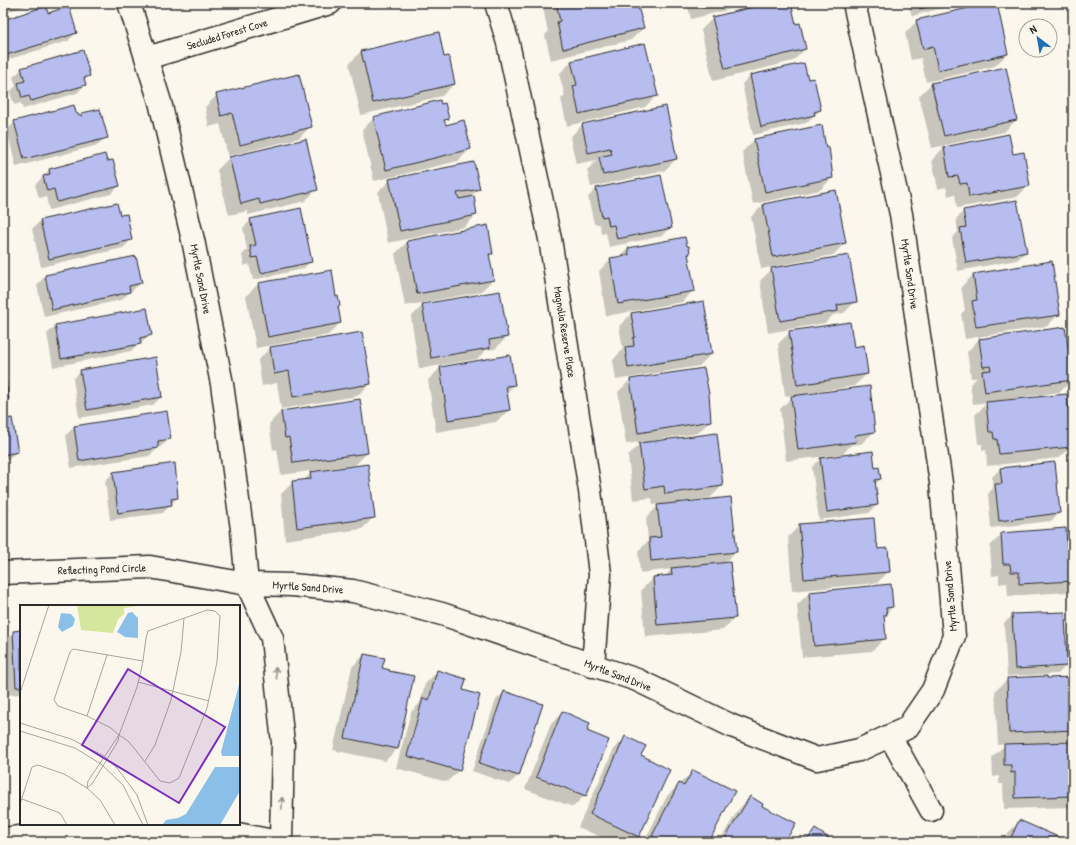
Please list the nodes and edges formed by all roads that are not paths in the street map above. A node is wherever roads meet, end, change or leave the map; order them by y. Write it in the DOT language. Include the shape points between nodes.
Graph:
graph roads {
  1 [pos="129,3"];
  2 [pos="330,3"];
  3 [pos="496,3"];
  4 [pos="854,3"];
  5 [pos="147,58"];
  6 [pos="3,573"];
  7 [pos="247,584"];
  8 [pos="240,606"];
  9 [pos="593,666"];
  10 [pos="890,736"];
  11 [pos="931,810"];
  12 [pos="233,833"];
  13 [pos="3,839"];
  14 [pos="278,842"];
  15 [pos="281,842"];
  1 -- 5 [label="street, Myrtle Sand Drive"];
  2 -- 5 [label="street, Secluded Forest Cove"];
  3 -- 9 [label="street, Magnolia Reserve Place" via="508,43 550,239 590,491 600,574"];
  4 -- 10 [label="street, Myrtle Sand Drive" via="901,214 941,483 954,636 932,690 908,728"];
  5 -- 7 [label="street, Myrtle Sand Drive" via="193,240 222,384"];
  6 -- 7 [label="street, Reflecting Pond Circle" via="150,567"];
  7 -- 8 [label="street, Myrtle Sand Drive"];
  7 -- 9 [label="street, Myrtle Sand Drive" via="353,590 442,614"];
  15 -- 7 [label="street, Myrtle Sand Drive, one-way" via="284,743 272,638"];
  9 -- 10 [label="street, Myrtle Sand Drive" via="637,680 732,726 816,759 859,750"];
  10 -- 11 [label="street"];
  12 -- 13 [label="street" via="112,826"];
  12 -- 14 [label="street"];
}
